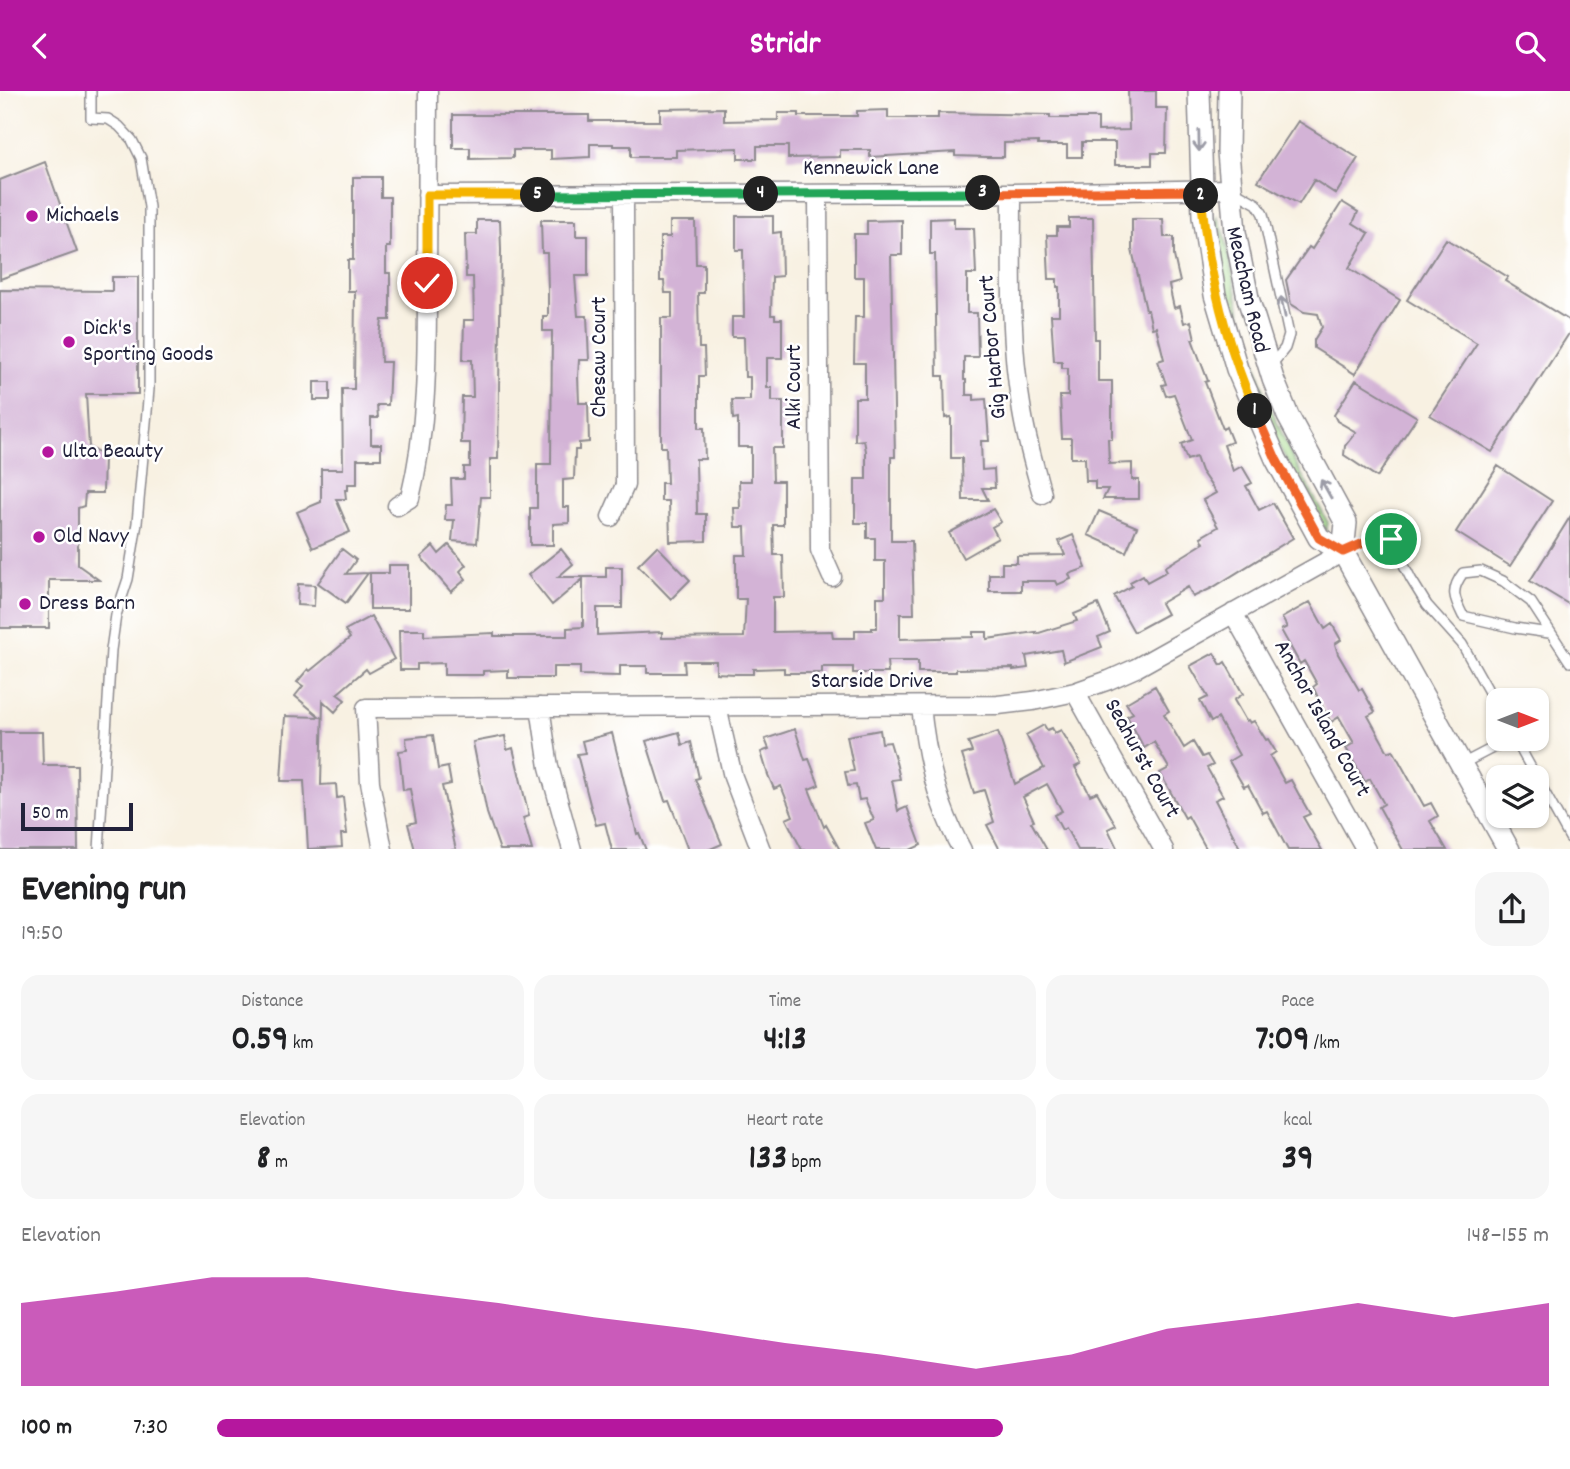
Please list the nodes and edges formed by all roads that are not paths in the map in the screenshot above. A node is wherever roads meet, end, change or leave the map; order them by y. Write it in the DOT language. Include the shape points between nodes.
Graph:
graph roads {
  1 [pos="91,91"];
  2 [pos="428,91"];
  3 [pos="1199,91"];
  4 [pos="1229,91"];
  5 [pos="1231,189"];
  6 [pos="1200,191"];
  7 [pos="1012,193"];
  8 [pos="624,194"];
  9 [pos="818,194"];
  10 [pos="427,195"];
  11 [pos="1269,368"];
  12 [pos="1042,494"];
  13 [pos="397,506"];
  14 [pos="611,517"];
  15 [pos="1343,552"];
  16 [pos="832,577"];
  17 [pos="1233,613"];
  18 [pos="1549,633"];
  19 [pos="1570,662"];
  20 [pos="1487,688"];
  21 [pos="1075,692"];
  22 [pos="718,706"];
  23 [pos="921,706"];
  24 [pos="540,707"];
  25 [pos="1486,751"];
  26 [pos="1522,751"];
  27 [pos="1461,764"];
  28 [pos="1570,838"];
  29 [pos="99,849"];
  30 [pos="383,849"];
  31 [pos="572,849"];
  32 [pos="761,849"];
  33 [pos="962,849"];
  34 [pos="1164,849"];
  35 [pos="1366,849"];
  36 [pos="1509,849"];
  1 -- 29 [label="lane" via="91,118 108,119 119,126 141,158 149,207 149,389 137,523 111,650"];
  2 -- 10 [label="street"];
  3 -- 6 [label="street, Meacham Road, one-way"];
  4 -- 5 [label="street, Meacham Road"];
  5 -- 6 [label="street, Kennewick Lane"];
  5 -- 11 [label="street, Meacham Road" via="1245,285"];
  11 -- 5 [label="lane, one-way" via="1289,335 1263,214 1257,204"];
  6 -- 7 [label="street, Kennewick Lane"];
  6 -- 15 [label="street, Meacham Road" via="1215,295 1237,369 1276,459 1319,538"];
  7 -- 9 [label="street, Kennewick Lane"];
  7 -- 12 [label="street, Gig Harbor Court" via="1015,358"];
  8 -- 9 [label="street, Kennewick Lane"];
  8 -- 10 [label="street, Kennewick Lane"];
  8 -- 14 [label="street, Chesaw Court" via="625,485"];
  9 -- 16 [label="street, Alki Court" via="820,550"];
  10 -- 13 [label="street" via="424,419 410,498"];
  15 -- 11 [label="street, Meacham Road, one-way" via="1346,523 1288,416"];
  15 -- 17 [label="street, Starside Drive"];
  15 -- 20 [label="lane" via="1382,535 1391,539 1427,605 1462,644"];
  15 -- 27 [label="street, Meacham Road"];
  17 -- 21 [label="street, Starside Drive" via="1136,668"];
  17 -- 35 [label="street, Anchor Island Court"];
  18 -- 18 [label="lane" via="1531,602 1503,582 1481,571 1463,573 1455,583 1454,599 1463,616"];
  18 -- 19 [label="lane"];
  21 -- 23 [label="street, Starside Drive" via="1033,702"];
  21 -- 34 [label="street, Seahurst Court"];
  22 -- 23 [label="street, Starside Drive"];
  22 -- 24 [label="street, Starside Drive"];
  22 -- 32 [label="street" via="733,777"];
  23 -- 33 [label="street" via="934,782"];
  24 -- 30 [label="street, Starside Drive" via="366,708 370,782"];
  24 -- 31 [label="street" via="549,767"];
  25 -- 27 [label="lane"];
  26 -- 28 [label="lane"];
  27 -- 36 [label="street, Meacham Road"];
}
